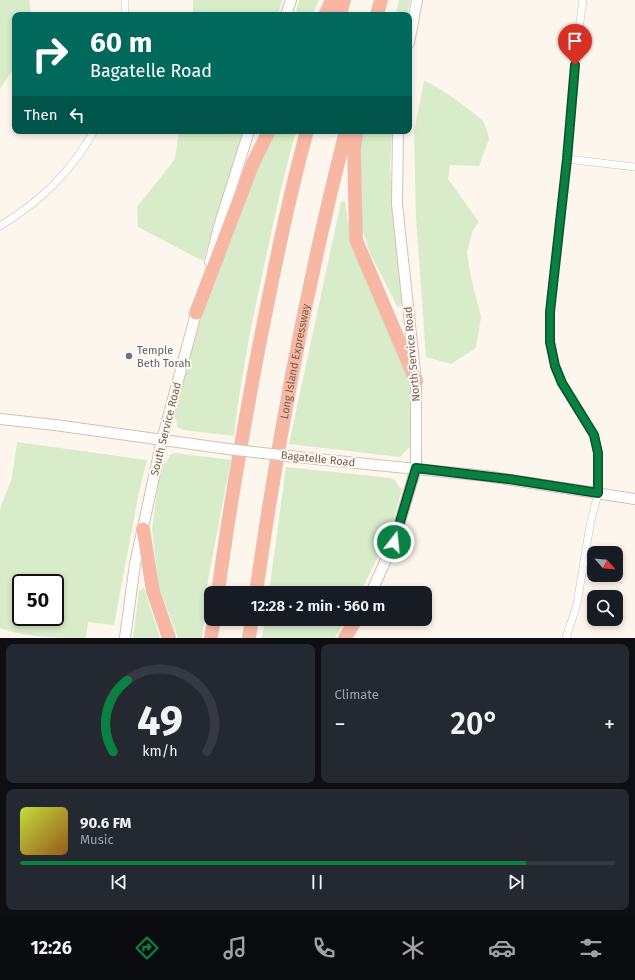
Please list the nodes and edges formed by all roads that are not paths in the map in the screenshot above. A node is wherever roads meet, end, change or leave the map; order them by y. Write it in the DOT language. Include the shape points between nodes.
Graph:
graph roads {
  1 [pos="125,0"];
  2 [pos="291,0"];
  3 [pos="332,0"];
  4 [pos="344,0"];
  5 [pos="382,0"];
  6 [pos="386,0"];
  7 [pos="417,0"];
  8 [pos="583,0"];
  9 [pos="126,12"];
  10 [pos="287,12"];
  11 [pos="326,12"];
  12 [pos="341,12"];
  13 [pos="378,12"];
  14 [pos="384,12"];
  15 [pos="412,27"];
  16 [pos="92,134"];
  17 [pos="248,134"];
  18 [pos="268,134"];
  19 [pos="307,134"];
  20 [pos="345,134"];
  21 [pos="356,134"];
  22 [pos="398,134"];
  23 [pos="567,159"];
  24 [pos="635,167"];
  25 [pos="0,226"];
  26 [pos="196,313"];
  27 [pos="416,381"];
  28 [pos="0,420"];
  29 [pos="162,440"];
  30 [pos="416,468"];
  31 [pos="598,493"];
  32 [pos="635,499"];
  33 [pos="143,529"];
  34 [pos="219,586"];
  35 [pos="257,586"];
  36 [pos="374,586"];
  37 [pos="213,626"];
  38 [pos="251,626"];
  39 [pos="352,626"];
  40 [pos="357,626"];
  41 [pos="125,638"];
  42 [pos="169,638"];
  43 [pos="211,638"];
  44 [pos="249,638"];
  45 [pos="345,638"];
  46 [pos="351,638"];
  47 [pos="566,638"];
  1 -- 9 [label="street"];
  2 -- 10 [label="main road"];
  3 -- 11 [label="highway"];
  4 -- 12 [label="highway"];
  5 -- 13 [label="highway"];
  6 -- 14 [label="highway"];
  7 -- 15 [label="main road"];
  8 -- 23 [label="street"];
  16 -- 25 [label="street" via="75,161 54,186"];
  17 -- 26 [label="main road, South Service Road" via="220,223"];
  18 -- 26 [label="highway" via="253,163"];
  19 -- 34 [label="highway" via="268,303 229,514"];
  20 -- 35 [label="highway, Long Island Expressway" via="305,312 267,513"];
  21 -- 27 [label="highway" via="354,149 356,240"];
  22 -- 27 [label="main road, North Service Road" via="396,204"];
  23 -- 24 [label="street"];
  23 -- 31 [label="street" via="550,312 550,342 562,383 594,435 598,453"];
  26 -- 29 [label="main road, South Service Road"];
  27 -- 30 [label="main road, North Service Road"];
  28 -- 29 [label="main road, Bagatelle Road"];
  29 -- 30 [label="main road, Bagatelle Road, bridge" via="307,458"];
  29 -- 33 [label="main road, South Service Road"];
  30 -- 31 [label="main road, Bagatelle Road"];
  30 -- 36 [label="main road, North Service Road" via="394,542"];
  31 -- 32 [label="main road, Bagatelle Road"];
  31 -- 47 [label="street" via="590,525 578,604"];
  33 -- 41 [label="main road, South Service Road" via="135,564"];
  33 -- 42 [label="highway" via="153,591"];
  37 -- 43 [label="highway"];
  38 -- 44 [label="highway"];
  39 -- 45 [label="highway"];
  40 -- 46 [label="main road"];
}
